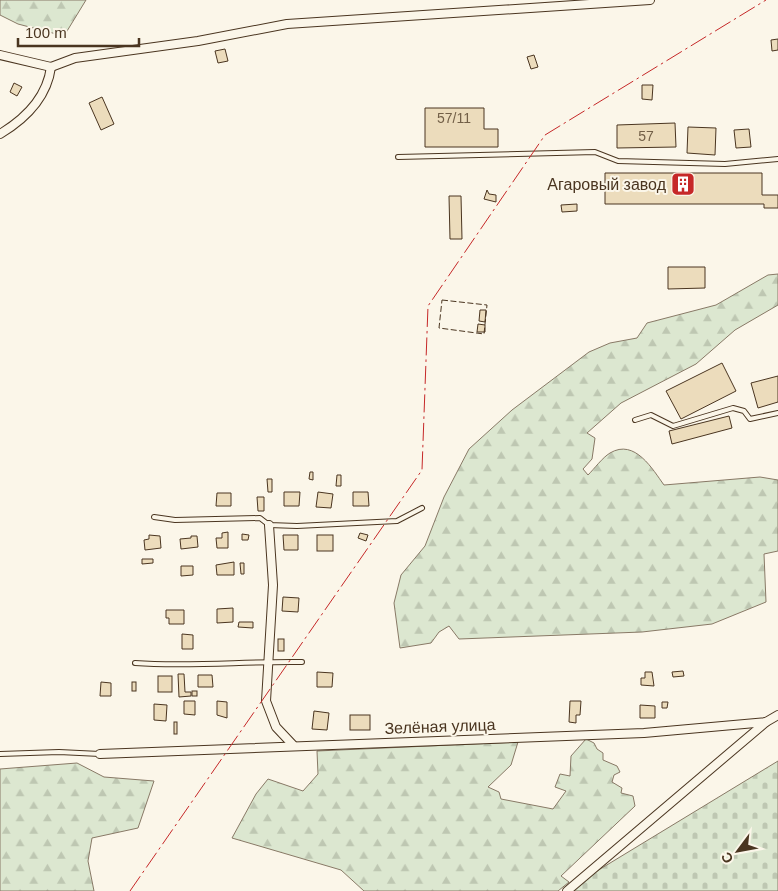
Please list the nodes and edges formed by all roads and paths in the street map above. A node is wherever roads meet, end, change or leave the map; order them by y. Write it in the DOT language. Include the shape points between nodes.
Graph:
graph roads {
  1 [pos="650,0"];
  2 [pos="0,55"];
  3 [pos="51,66"];
  4 [pos="0,134"];
  5 [pos="398,157"];
  6 [pos="778,158"];
  7 [pos="778,413"];
  8 [pos="635,420"];
  9 [pos="422,508"];
  10 [pos="154,517"];
  11 [pos="269,526"];
  12 [pos="267,661"];
  13 [pos="302,662"];
  14 [pos="136,663"];
  15 [pos="778,715"];
  16 [pos="766,722"];
  17 [pos="293,745"];
  18 [pos="0,754"];
  19 [pos="100,754"];
  20 [pos="567,891"];
  1 -- 3 [label="street" via="287,24 198,42 74,58"];
  2 -- 3 [label="street"];
  3 -- 4 [label="street" via="49,83 22,121"];
  5 -- 6 [label="lane" via="595,152 618,161 725,164"];
  7 -- 8 [label="lane" via="750,419 744,411 733,408 673,426 652,415"];
  9 -- 11 [label="lane" via="397,521"];
  10 -- 11 [label="lane" via="175,520 260,518"];
  11 -- 12 [label="street" via="273,586"];
  12 -- 13 [label="lane"];
  12 -- 14 [label="lane" via="178,666"];
  12 -- 17 [label="street" via="266,701 276,727"];
  15 -- 16 [label="street, Зелёная улица"];
  16 -- 17 [label="street, Зелёная улица" via="644,733"];
  16 -- 20 [label="street"];
  17 -- 19 [label="street, Зелёная улица"];
  18 -- 19 [label="lane"];
}
